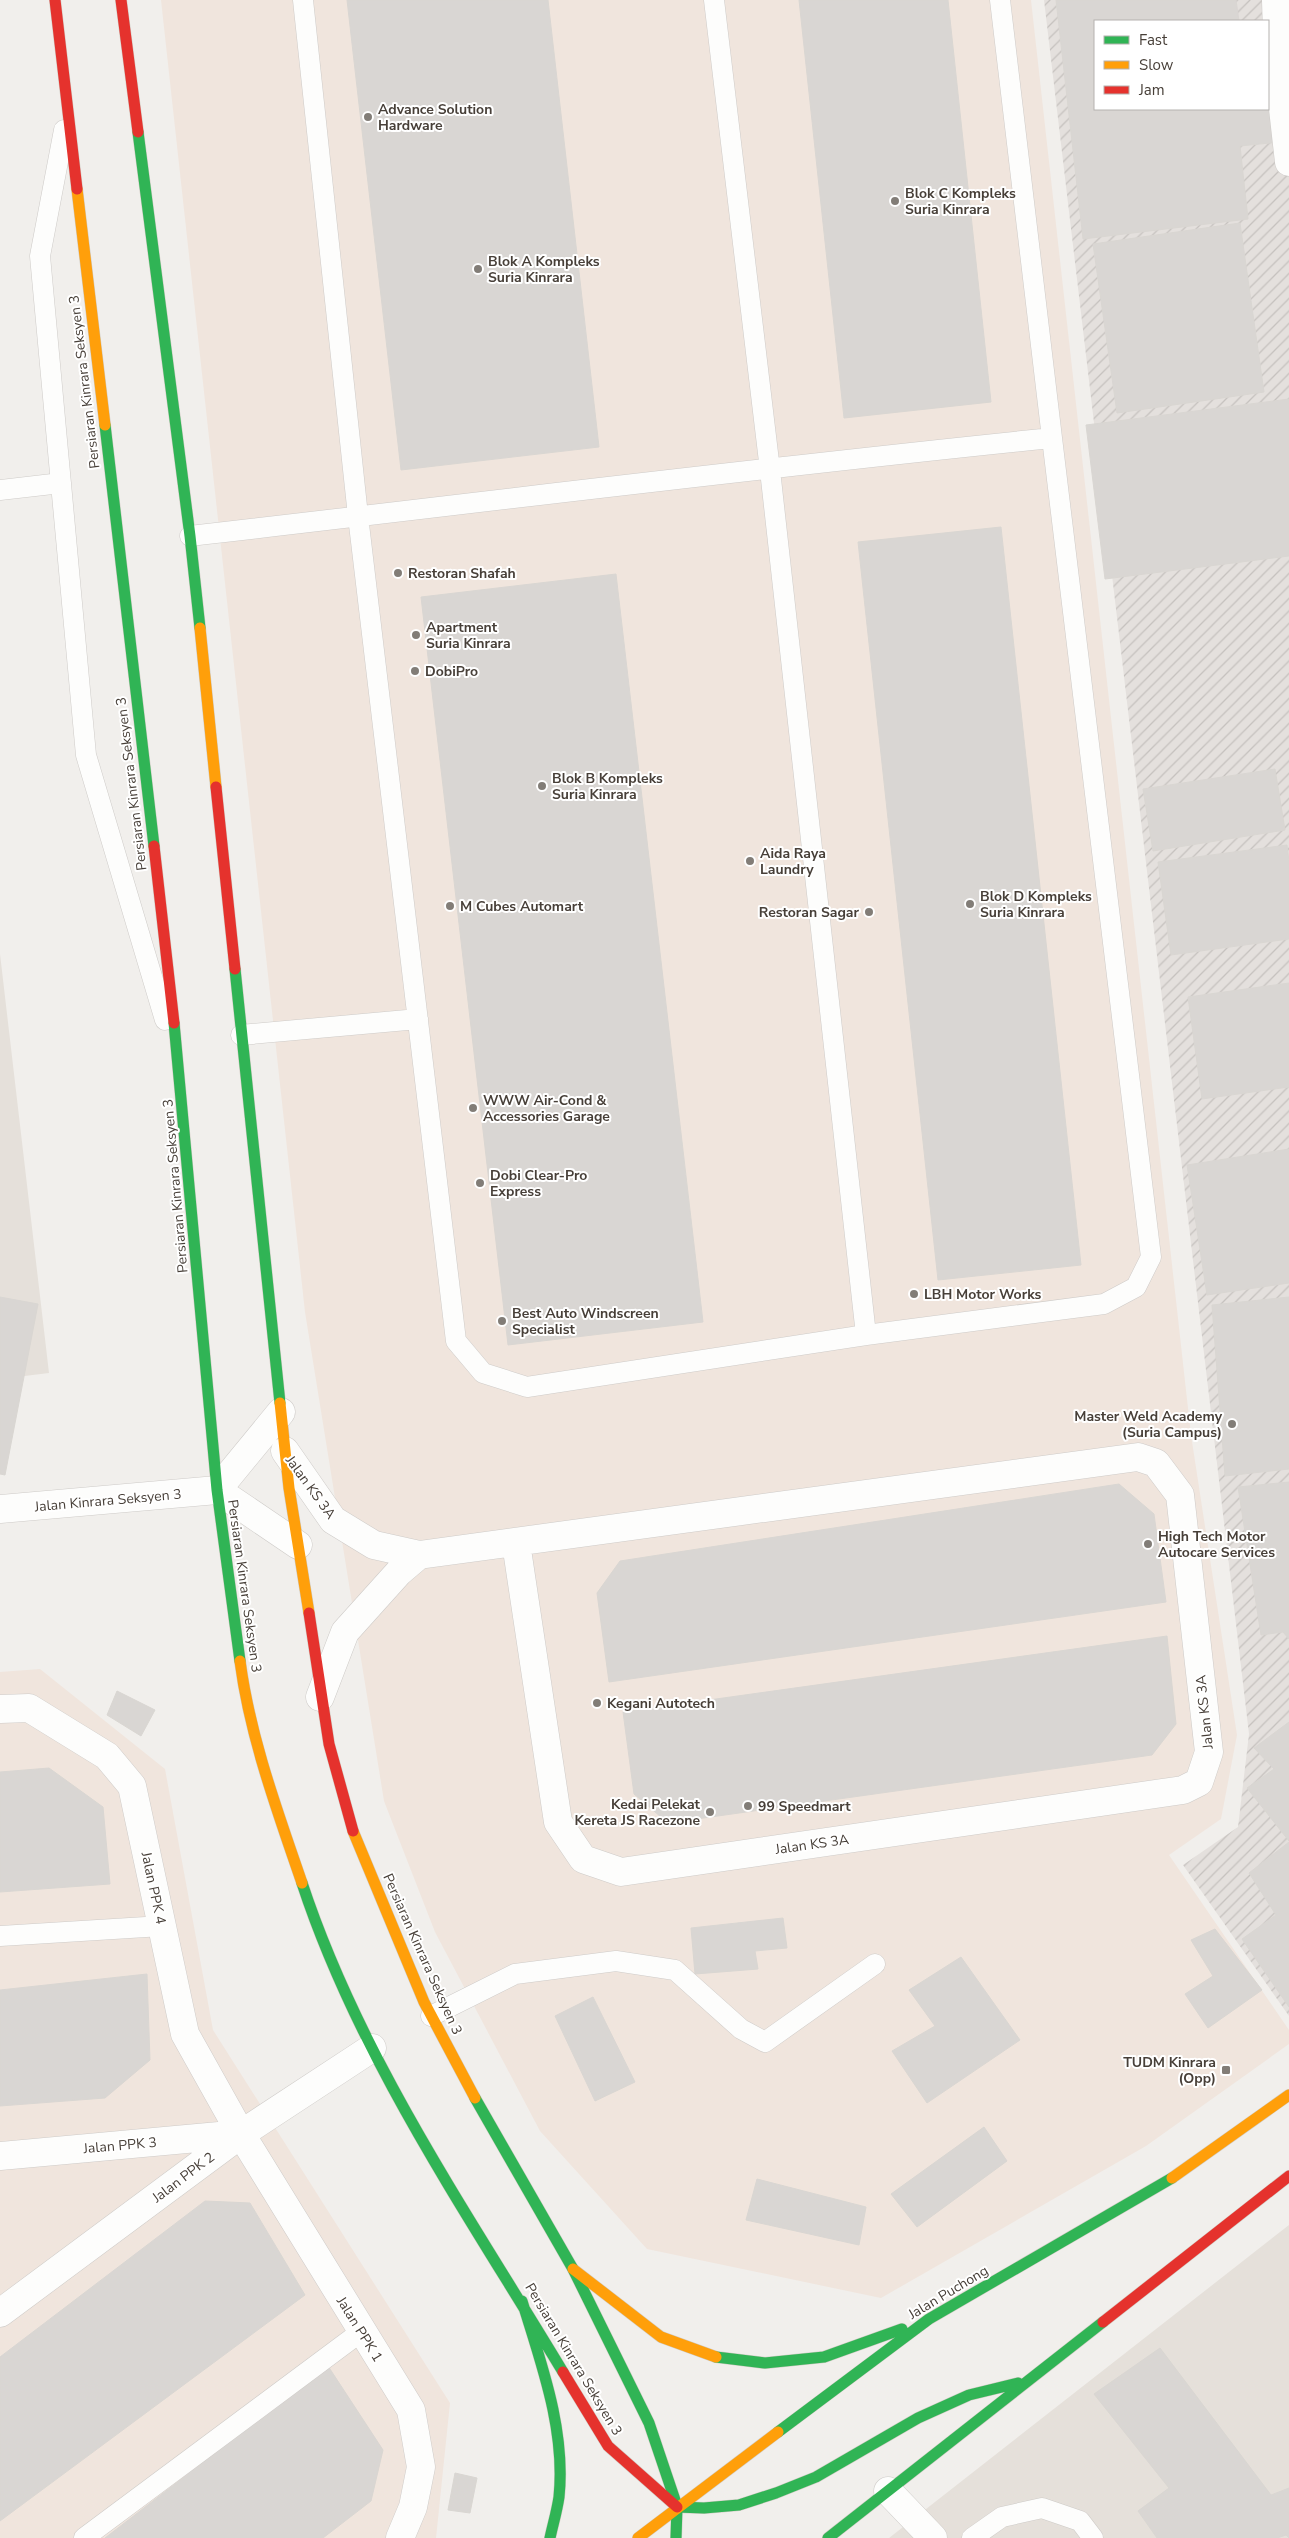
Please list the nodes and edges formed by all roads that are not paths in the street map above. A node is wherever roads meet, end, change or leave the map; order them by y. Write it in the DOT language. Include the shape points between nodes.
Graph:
graph roads {
  1 [pos="54,0"];
  2 [pos="121,0"];
  3 [pos="303,0"];
  4 [pos="714,0"];
  5 [pos="1000,0"];
  6 [pos="1276,0"];
  7 [pos="68,113"];
  8 [pos="1289,162"];
  9 [pos="1052,438"];
  10 [pos="770,470"];
  11 [pos="61,483"];
  12 [pos="0,490"];
  13 [pos="358,516"];
  14 [pos="190,536"];
  15 [pos="418,1019"];
  16 [pos="241,1035"];
  17 [pos="180,1072"];
  18 [pos="866,1335"];
  19 [pos="281,1412"];
  20 [pos="285,1451"];
  21 [pos="216,1490"];
  22 [pos="0,1509"];
  23 [pos="516,1543"];
  24 [pos="298,1545"];
  25 [pos="419,1555"];
  26 [pos="320,1698"];
  27 [pos="0,1709"];
  28 [pos="162,1926"];
  29 [pos="0,1936"];
  30 [pos="875,1964"];
  31 [pos="431,2016"];
  32 [pos="372,2048"];
  33 [pos="1289,2095"];
  34 [pos="241,2134"];
  35 [pos="0,2156"];
  36 [pos="1289,2176"];
  37 [pos="574,2268"];
  38 [pos="522,2301"];
  39 [pos="0,2313"];
  40 [pos="929,2319"];
  41 [pos="362,2331"];
  42 [pos="1026,2382"];
  43 [pos="888,2491"];
  44 [pos="677,2507"];
  45 [pos="84,2538"];
  46 [pos="400,2538"];
  47 [pos="550,2538"];
  48 [pos="638,2538"];
  49 [pos="676,2538"];
  50 [pos="828,2538"];
  51 [pos="933,2538"];
  52 [pos="972,2538"];
  53 [pos="1093,2538"];
  1 -- 7 [label="main road, Persiaran Kinrara Seksyen 3"];
  2 -- 14 [label="main road, Persiaran Kinrara Seksyen 3"];
  3 -- 13 [label="lane"];
  4 -- 10 [label="lane"];
  5 -- 9 [label="lane"];
  6 -- 8 [label="street" via="1278,64"];
  7 -- 11 [label="lane" via="40,256"];
  7 -- 17 [label="main road, Persiaran Kinrara Seksyen 3"];
  9 -- 10 [label="lane"];
  9 -- 18 [label="lane" via="1151,1257 1136,1287 1104,1304"];
  10 -- 13 [label="lane"];
  10 -- 18 [label="lane"];
  11 -- 12 [label="lane"];
  11 -- 17 [label="lane" via="86,755"];
  13 -- 14 [label="lane"];
  13 -- 15 [label="lane"];
  14 -- 16 [label="main road, Persiaran Kinrara Seksyen 3"];
  15 -- 16 [label="lane"];
  15 -- 18 [label="lane" via="456,1341 483,1373 527,1388"];
  16 -- 19 [label="main road, Persiaran Kinrara Seksyen 3"];
  17 -- 21 [label="main road, Persiaran Kinrara Seksyen 3"];
  19 -- 20 [label="main road, Persiaran Kinrara Seksyen 3"];
  19 -- 21 [label="street"];
  20 -- 24 [label="main road, Persiaran Kinrara Seksyen 3"];
  20 -- 25 [label="street, Jalan KS 3A" via="333,1520 374,1545"];
  21 -- 22 [label="street, Jalan Kinrara Seksyen 3"];
  21 -- 24 [label="street"];
  21 -- 32 [label="main road, Persiaran Kinrara Seksyen 3" via="245,1700 308,1902 343,1991"];
  23 -- 23 [label="street, Jalan KS 3A" via="1138,1457 1156,1463 1180,1495 1209,1752 1199,1782 1183,1790 621,1872 583,1859 558,1822"];
  23 -- 25 [label="street, Jalan KS 3A"];
  24 -- 26 [label="main road, Persiaran Kinrara Seksyen 3"];
  25 -- 26 [label="street" via="399,1572 345,1632"];
  26 -- 31 [label="main road, Persiaran Kinrara Seksyen 3" via="329,1744 355,1837"];
  27 -- 28 [label="street, Jalan PPK 4" via="29,1708 107,1756 132,1786"];
  28 -- 29 [label="lane"];
  28 -- 34 [label="street, Jalan PPK 4" via="185,2034"];
  30 -- 31 [label="lane" via="766,2042 741,2029 675,1970 616,1961 514,1974"];
  31 -- 37 [label="main road, Persiaran Kinrara Seksyen 3" via="474,2097"];
  32 -- 34 [label="street, Jalan PPK 2"];
  32 -- 38 [label="main road, Persiaran Kinrara Seksyen 3" via="420,2134"];
  33 -- 40 [label="main road, Jalan Puchong" via="1186,2170"];
  34 -- 35 [label="street, Jalan PPK 3"];
  34 -- 39 [label="street, Jalan PPK 2"];
  34 -- 41 [label="street, Jalan PPK 1"];
  36 -- 42 [label="main road"];
  37 -- 40 [label="main road" via="661,2337 713,2357 765,2363 824,2357"];
  37 -- 44 [label="main road, Persiaran Kinrara Seksyen 3" via="649,2423"];
  38 -- 44 [label="main road, Persiaran Kinrara Seksyen 3" via="608,2446"];
  38 -- 47 [label="main road" via="550,2392 557,2445 559,2496"];
  40 -- 44 [label="main road, Jalan Puchong"];
  41 -- 45 [label="lane"];
  41 -- 46 [label="street, Jalan PPK 1" via="411,2410 413,2420 421,2467 413,2507"];
  42 -- 43 [label="main road"];
  42 -- 44 [label="main road" via="969,2394 918,2418 816,2476 776,2493 739,2505"];
  43 -- 50 [label="main road"];
  43 -- 51 [label="street"];
  44 -- 48 [label="main road, Jalan Puchong"];
  44 -- 49 [label="main road"];
  52 -- 53 [label="lane" via="1002,2517 1042,2508 1080,2522"];
}
